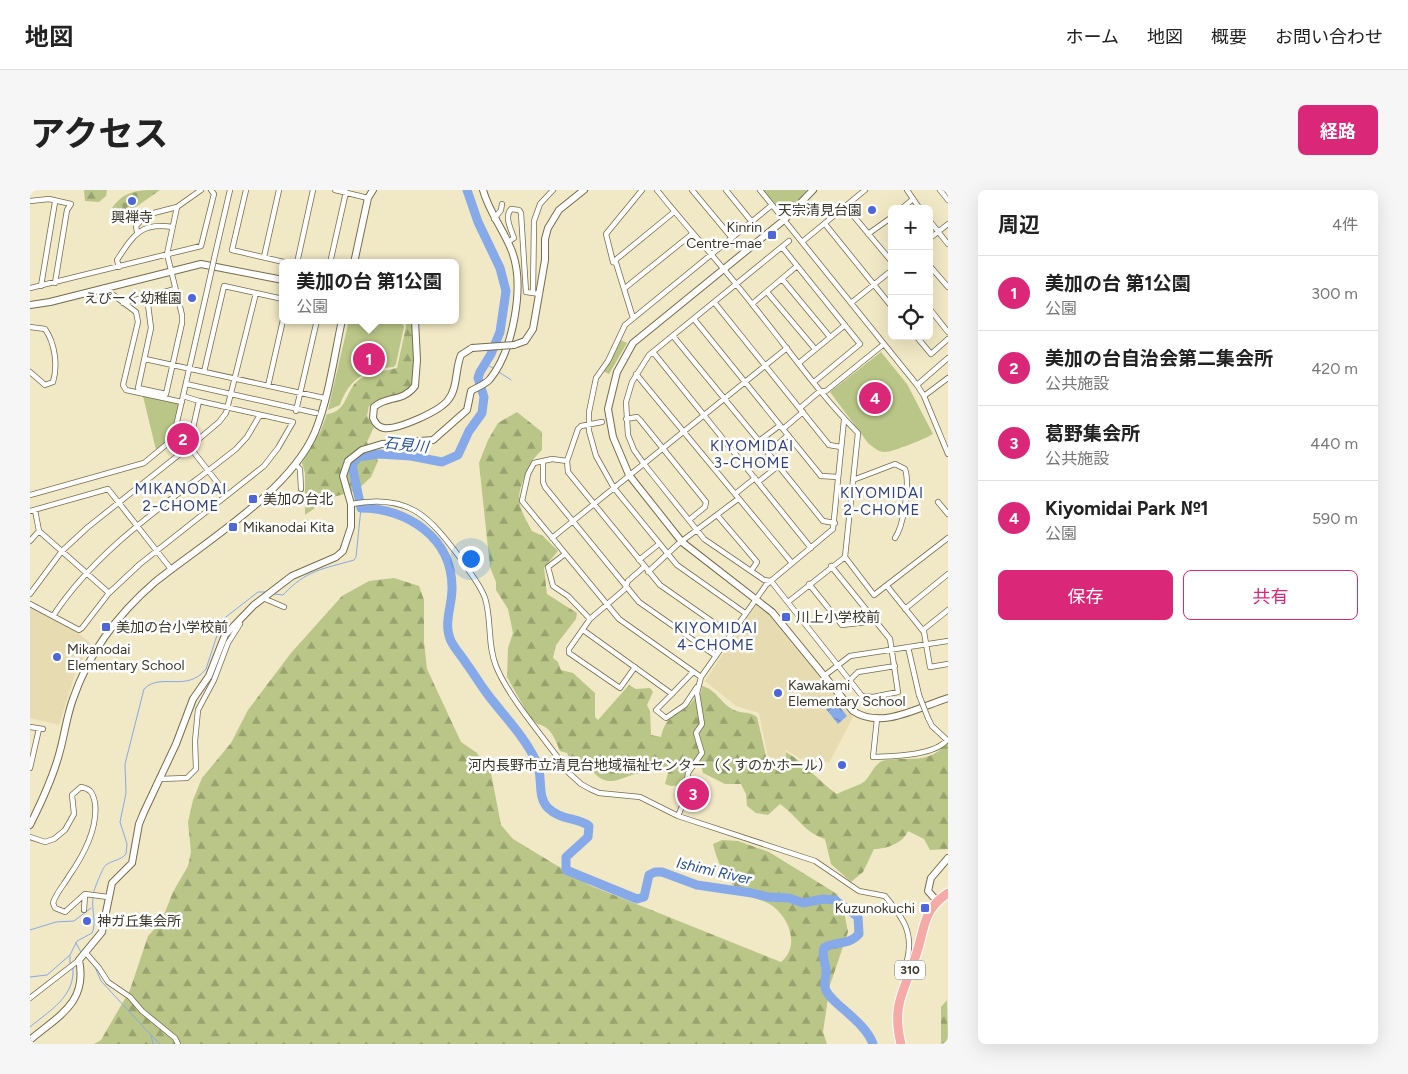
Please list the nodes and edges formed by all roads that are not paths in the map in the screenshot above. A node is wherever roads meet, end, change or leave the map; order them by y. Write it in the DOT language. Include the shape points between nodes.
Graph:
graph roads {
  1 [pos="200,190"];
  2 [pos="211,190"];
  3 [pos="230,190"];
  4 [pos="246,190"];
  5 [pos="279,190"];
  6 [pos="313,190"];
  7 [pos="335,190"];
  8 [pos="373,190"];
  9 [pos="483,190"];
  10 [pos="554,190"];
  11 [pos="584,190"];
  12 [pos="642,190"];
  13 [pos="657,190"];
  14 [pos="692,190"];
  15 [pos="726,190"];
  16 [pos="760,190"];
  17 [pos="813,190"];
  18 [pos="865,190"];
  19 [pos="908,190"];
  20 [pos="940,190"];
  21 [pos="346,192"];
  22 [pos="368,198"];
  23 [pos="913,199"];
  24 [pos="948,200"];
  25 [pos="30,201"];
  26 [pos="55,202"];
  27 [pos="502,204"];
  28 [pos="906,205"];
  29 [pos="917,205"];
  30 [pos="772,206"];
  31 [pos="846,206"];
  32 [pos="177,207"];
  33 [pos="674,212"];
  34 [pos="494,219"];
  35 [pos="784,220"];
  36 [pos="888,220"];
  37 [pos="752,222"];
  38 [pos="825,224"];
  39 [pos="948,224"];
  40 [pos="933,225"];
  41 [pos="172,227"];
  42 [pos="137,232"];
  43 [pos="938,232"];
  44 [pos="692,234"];
  45 [pos="868,234"];
  46 [pos="933,236"];
  47 [pos="732,238"];
  48 [pos="789,241"];
  49 [pos="508,242"];
  50 [pos="802,242"];
  51 [pos="948,244"];
  52 [pos="782,247"];
  53 [pos="167,254"];
  54 [pos="711,256"];
  55 [pos="888,257"];
  56 [pos="264,258"];
  57 [pos="298,259"];
  58 [pos="331,259"];
  59 [pos="355,259"];
  60 [pos="279,261"];
  61 [pos="613,262"];
  62 [pos="797,266"];
  63 [pos="119,267"];
  64 [pos="725,269"];
  65 [pos="933,270"];
  66 [pos="171,271"];
  67 [pos="888,273"];
  68 [pos="279,279"];
  69 [pos="782,279"];
  70 [pos="55,283"];
  71 [pos="737,284"];
  72 [pos="874,285"];
  73 [pos="41,286"];
  74 [pos="948,287"];
  75 [pos="30,288"];
  76 [pos="104,288"];
  77 [pos="625,288"];
  78 [pos="175,289"];
  79 [pos="767,292"];
  80 [pos="256,293"];
  81 [pos="536,294"];
  82 [pos="147,297"];
  83 [pos="279,298"];
  84 [pos="123,302"];
  85 [pos="714,302"];
  86 [pos="888,302"];
  87 [pos="851,303"];
  88 [pos="752,304"];
  89 [pos="30,305"];
  90 [pos="933,313"];
  91 [pos="634,318"];
  92 [pos="694,319"];
  93 [pos="282,324"];
  94 [pos="316,324"];
  95 [pos="341,324"];
  96 [pos="415,324"];
  97 [pos="845,325"];
  98 [pos="30,327"];
  99 [pos="948,332"];
  100 [pos="673,336"];
  101 [pos="830,337"];
  102 [pos="948,339"];
  103 [pos="919,340"];
  104 [pos="884,344"];
  105 [pos="787,348"];
  106 [pos="815,350"];
  107 [pos="653,352"];
  108 [pos="948,358"];
  109 [pos="144,359"];
  110 [pos="799,363"];
  111 [pos="174,365"];
  112 [pos="764,366"];
  113 [pos="189,369"];
  114 [pos="30,372"];
  115 [pos="204,372"];
  116 [pos="636,374"];
  117 [pos="948,378"];
  118 [pos="236,380"];
  119 [pos="744,382"];
  120 [pos="814,382"];
  121 [pos="186,384"];
  122 [pos="917,384"];
  123 [pos="268,386"];
  124 [pos="820,391"];
  125 [pos="232,394"];
  126 [pos="300,394"];
  127 [pos="183,396"];
  128 [pos="924,396"];
  129 [pos="324,398"];
  130 [pos="724,399"];
  131 [pos="199,401"];
  132 [pos="182,402"];
  133 [pos="229,408"];
  134 [pos="296,410"];
  135 [pos="801,410"];
  136 [pos="316,413"];
  137 [pos="260,415"];
  138 [pos="704,415"];
  139 [pos="626,419"];
  140 [pos="844,420"];
  141 [pos="602,422"];
  142 [pos="588,424"];
  143 [pos="781,427"];
  144 [pos="684,432"];
  145 [pos="788,435"];
  146 [pos="169,442"];
  147 [pos="189,446"];
  148 [pos="841,447"];
  149 [pos="662,448"];
  150 [pos="948,454"];
  151 [pos="178,455"];
  152 [pos="543,461"];
  153 [pos="567,461"];
  154 [pos="644,464"];
  155 [pos="296,465"];
  156 [pos="778,466"];
  157 [pos="208,472"];
  158 [pos="629,476"];
  159 [pos="838,477"];
  160 [pos="757,480"];
  161 [pos="853,480"];
  162 [pos="614,488"];
  163 [pos="302,489"];
  164 [pos="30,495"];
  165 [pos="227,495"];
  166 [pos="737,497"];
  167 [pos="118,501"];
  168 [pos="938,502"];
  169 [pos="351,504"];
  170 [pos="594,505"];
  171 [pos="32,510"];
  172 [pos="948,514"];
  173 [pos="718,515"];
  174 [pos="689,520"];
  175 [pos="573,521"];
  176 [pos="835,523"];
  177 [pos="138,526"];
  178 [pos="39,530"];
  179 [pos="697,532"];
  180 [pos="552,538"];
  181 [pos="895,538"];
  182 [pos="948,538"];
  183 [pos="30,541"];
  184 [pos="682,542"];
  185 [pos="659,544"];
  186 [pos="811,548"];
  187 [pos="62,551"];
  188 [pos="157,551"];
  189 [pos="565,554"];
  190 [pos="668,554"];
  191 [pos="845,557"];
  192 [pos="639,560"];
  193 [pos="792,563"];
  194 [pos="831,566"];
  195 [pos="644,567"];
  196 [pos="172,569"];
  197 [pos="751,571"];
  198 [pos="86,572"];
  199 [pos="648,572"];
  200 [pos="948,574"];
  201 [pos="771,581"];
  202 [pos="810,584"];
  203 [pos="626,585"];
  204 [pos="887,586"];
  205 [pos="108,593"];
  206 [pos="30,594"];
  207 [pos="267,594"];
  208 [pos="756,598"];
  209 [pos="788,602"];
  210 [pos="30,604"];
  211 [pos="607,604"];
  212 [pos="284,607"];
  213 [pos="905,609"];
  214 [pos="948,610"];
  215 [pos="745,612"];
  216 [pos="53,616"];
  217 [pos="590,619"];
  218 [pos="875,621"];
  219 [pos="583,630"];
  220 [pos="922,630"];
  221 [pos="730,634"];
  222 [pos="225,635"];
  223 [pos="948,641"];
  224 [pos="926,643"];
  225 [pos="908,647"];
  226 [pos="892,649"];
  227 [pos="716,656"];
  228 [pos="948,664"];
  229 [pos="839,665"];
  230 [pos="895,666"];
  231 [pos="635,667"];
  232 [pos="693,672"];
  233 [pos="824,676"];
  234 [pos="701,677"];
  235 [pos="851,679"];
  236 [pos="697,687"];
  237 [pos="672,694"];
  238 [pos="948,698"];
  239 [pos="876,719"];
  240 [pos="30,726"];
  241 [pos="30,768"];
  242 [pos="159,779"];
  243 [pos="678,816"];
  244 [pos="30,825"];
  245 [pos="30,837"];
  246 [pos="948,858"];
  247 [pos="948,893"];
  248 [pos="88,894"];
  249 [pos="106,897"];
  250 [pos="937,900"];
  251 [pos="84,910"];
  252 [pos="85,952"];
  253 [pos="79,960"];
  254 [pos="911,968"];
  255 [pos="30,998"];
  256 [pos="30,1040"];
  257 [pos="178,1044"];
  258 [pos="901,1044"];
  1 -- 32 [label="street"];
  2 -- 53 [label="street" via="214,194 201,246"];
  3 -- 113 [label="street, bridge"];
  4 -- 56 [label="street" via="232,250"];
  5 -- 56 [label="street"];
  6 -- 57 [label="street"];
  7 -- 21 [label="street"];
  8 -- 22 [label="street"];
  9 -- 34 [label="street"];
  10 -- 81 [label="street" via="540,204 534,221"];
  11 -- 81 [label="street" via="559,210 548,228"];
  12 -- 61 [label="street" via="606,234"];
  13 -- 33 [label="street"];
  14 -- 47 [label="street"];
  15 -- 37 [label="street"];
  16 -- 30 [label="street"];
  17 -- 35 [label="street"];
  18 -- 31 [label="street"];
  19 -- 23 [label="street"];
  20 -- 24 [label="street"];
  21 -- 22 [label="street"];
  21 -- 58 [label="street"];
  22 -- 59 [label="street"];
  23 -- 28 [label="street"];
  23 -- 29 [label="street"];
  25 -- 26 [label="street" via="49,199"];
  26 -- 70 [label="street" via="71,204 67,210"];
  26 -- 73 [label="street"];
  27 -- 34 [label="street"];
  30 -- 35 [label="street"];
  30 -- 37 [label="street"];
  31 -- 38 [label="street"];
  31 -- 45 [label="street"];
  32 -- 41 [label="street"];
  32 -- 42 [label="street" via="146,215 136,226"];
  33 -- 44 [label="street"];
  33 -- 61 [label="street"];
  34 -- 49 [label="street"];
  35 -- 50 [label="street"];
  35 -- 64 [label="street"];
  36 -- 45 [label="street"];
  37 -- 47 [label="street"];
  38 -- 50 [label="street"];
  38 -- 72 [label="street"];
  39 -- 43 [label="street"];
  40 -- 43 [label="street"];
  41 -- 42 [label="street" via="160,226"];
  41 -- 53 [label="street"];
  42 -- 63 [label="street" via="117,260"];
  43 -- 46 [label="street"];
  43 -- 51 [label="street"];
  44 -- 54 [label="street"];
  44 -- 77 [label="street"];
  45 -- 55 [label="street"];
  47 -- 54 [label="street"];
  48 -- 52 [label="street"];
  49 -- 81 [label="street" via="514,238 508,212 519,210 526,292"];
  49 -- 169 [label="street" via="515,267 517,307 495,369 484,384 470,392 467,410 433,440 382,444 362,450 348,461 343,476"];
  50 -- 87 [label="street"];
  52 -- 62 [label="street"];
  52 -- 71 [label="street"];
  53 -- 63 [label="street"];
  53 -- 66 [label="street"];
  54 -- 64 [label="street"];
  54 -- 91 [label="street"];
  56 -- 60 [label="street"];
  61 -- 77 [label="street"];
  62 -- 69 [label="street"];
  62 -- 97 [label="street"];
  63 -- 70 [label="street"];
  64 -- 71 [label="street"];
  64 -- 158 [label="street" via="636,340 623,358 610,393 608,409 613,438"];
  65 -- 74 [label="street"];
  66 -- 68 [label="street" via="209,265"];
  66 -- 76 [label="street"];
  66 -- 78 [label="street"];
  67 -- 72 [label="street"];
  69 -- 79 [label="street"];
  69 -- 101 [label="street"];
  70 -- 73 [label="street"];
  71 -- 85 [label="street"];
  71 -- 88 [label="street"];
  72 -- 86 [label="street"];
  72 -- 87 [label="street"];
  73 -- 75 [label="street"];
  76 -- 84 [label="street"];
  76 -- 89 [label="street"];
  77 -- 91 [label="street"];
  78 -- 82 [label="street"];
  78 -- 111 [label="street" via="182,323"];
  79 -- 88 [label="street"];
  79 -- 106 [label="street"];
  80 -- 83 [label="street"];
  80 -- 115 [label="street" via="224,286"];
  80 -- 118 [label="street"];
  81 -- 96 [label="street, bridge" via="531,334 524,342 466,350 461,355 448,400 438,409 386,428 373,418 374,407 381,402 404,398 415,386 418,360"];
  82 -- 84 [label="street"];
  82 -- 109 [label="street" via="152,321"];
  84 -- 132 [label="street" via="136,312 138,322 123,385 126,390"];
  85 -- 92 [label="street"];
  85 -- 112 [label="street"];
  87 -- 104 [label="street"];
  88 -- 105 [label="street"];
  90 -- 99 [label="street"];
  91 -- 142 [label="street" via="620,332 619,342 596,378"];
  92 -- 100 [label="street"];
  92 -- 119 [label="street"];
  93 -- 123 [label="street"];
  94 -- 126 [label="street"];
  95 -- 129 [label="street"];
  97 -- 101 [label="street"];
  97 -- 120 [label="street" via="860,344"];
  98 -- 114 [label="street" via="45,329 49,334 54,349 55,375 53,382 45,385"];
  100 -- 107 [label="street"];
  100 -- 130 [label="street"];
  101 -- 106 [label="street"];
  102 -- 103 [label="street" via="931,354"];
  104 -- 122 [label="street"];
  104 -- 124 [label="street" via="826,391"];
  105 -- 110 [label="street"];
  105 -- 112 [label="street"];
  106 -- 110 [label="street"];
  107 -- 116 [label="street"];
  107 -- 138 [label="street"];
  108 -- 122 [label="street"];
  109 -- 111 [label="street"];
  109 -- 111 [label="street" via="138,388 166,394"];
  110 -- 120 [label="street"];
  111 -- 113 [label="street"];
  112 -- 119 [label="street"];
  112 -- 135 [label="street"];
  113 -- 115 [label="street"];
  113 -- 121 [label="street"];
  115 -- 118 [label="street"];
  116 -- 139 [label="street" via="629,390"];
  116 -- 144 [label="street"];
  117 -- 128 [label="street"];
  118 -- 123 [label="street"];
  118 -- 125 [label="street"];
  119 -- 130 [label="street"];
  119 -- 143 [label="street"];
  120 -- 124 [label="street"];
  121 -- 125 [label="street"];
  121 -- 127 [label="street"];
  122 -- 128 [label="street"];
  123 -- 126 [label="street"];
  124 -- 135 [label="street"];
  124 -- 140 [label="street"];
  125 -- 133 [label="street"];
  125 -- 134 [label="street"];
  126 -- 129 [label="street"];
  126 -- 134 [label="street"];
  127 -- 131 [label="street"];
  127 -- 132 [label="street"];
  128 -- 150 [label="street"];
  129 -- 155 [label="street" via="314,432"];
  130 -- 138 [label="street"];
  130 -- 143 [label="street" via="759,442"];
  131 -- 133 [label="street"];
  131 -- 147 [label="street"];
  132 -- 146 [label="street" via="173,439"];
  133 -- 137 [label="street"];
  133 -- 147 [label="street" via="219,422"];
  134 -- 136 [label="street"];
  135 -- 143 [label="street"];
  135 -- 148 [label="street" via="830,445"];
  137 -- 157 [label="street" via="242,443"];
  137 -- 165 [label="street" via="293,421 264,466"];
  138 -- 144 [label="street"];
  138 -- 160 [label="street"];
  139 -- 149 [label="street" via="637,417"];
  139 -- 154 [label="street" via="634,450"];
  140 -- 148 [label="street"];
  140 -- 161 [label="street" via="858,433"];
  141 -- 142 [label="street"];
  142 -- 153 [label="street" via="578,429"];
  142 -- 162 [label="street" via="596,456"];
  143 -- 145 [label="street"];
  144 -- 149 [label="street"];
  144 -- 166 [label="street"];
  145 -- 156 [label="street" via="768,452"];
  145 -- 159 [label="street" via="821,476"];
  146 -- 151 [label="street"];
  146 -- 164 [label="street" via="144,463"];
  147 -- 151 [label="street"];
  147 -- 157 [label="street"];
  148 -- 159 [label="street"];
  149 -- 154 [label="street"];
  149 -- 174 [label="street" via="708,504"];
  151 -- 167 [label="street"];
  152 -- 153 [label="street"];
  152 -- 175 [label="street" via="545,487"];
  152 -- 180 [label="street" via="534,463 530,469 522,501"];
  153 -- 170 [label="street" via="568,472"];
  154 -- 158 [label="street"];
  154 -- 174 [label="street"];
  155 -- 163 [label="street" via="300,469"];
  155 -- 196 [label="street" via="271,492"];
  156 -- 160 [label="street"];
  156 -- 176 [label="street" via="823,521"];
  157 -- 165 [label="street"];
  157 -- 177 [label="street"];
  158 -- 162 [label="street"];
  158 -- 184 [label="street"];
  159 -- 176 [label="street"];
  160 -- 166 [label="street"];
  160 -- 186 [label="street"];
  161 -- 181 [label="street" via="894,464 905,469 903,520"];
  161 -- 191 [label="street"];
  162 -- 170 [label="street"];
  162 -- 185 [label="street"];
  165 -- 188 [label="street"];
  166 -- 173 [label="street"];
  166 -- 193 [label="street"];
  167 -- 171 [label="street" via="108,489"];
  167 -- 177 [label="street"];
  167 -- 187 [label="street"];
  168 -- 172 [label="street"];
  169 -- 207 [label="street" via="352,527 343,551 292,576"];
  169 -- 243 [label="street" via="374,500 404,506 422,514 435,525 480,586 495,665 504,682 574,778 599,792 640,797"];
  170 -- 175 [label="street"];
  170 -- 192 [label="street"];
  171 -- 178 [label="street"];
  173 -- 179 [label="street"];
  173 -- 197 [label="street" via="758,562"];
  174 -- 179 [label="street"];
  175 -- 180 [label="street"];
  175 -- 203 [label="street"];
  176 -- 186 [label="street" via="833,529"];
  177 -- 188 [label="street"];
  177 -- 198 [label="street"];
  178 -- 183 [label="street"];
  178 -- 187 [label="street"];
  179 -- 184 [label="street"];
  179 -- 197 [label="street"];
  180 -- 189 [label="street"];
  182 -- 204 [label="street"];
  184 -- 190 [label="street"];
  184 -- 208 [label="street"];
  185 -- 190 [label="street"];
  185 -- 192 [label="street"];
  186 -- 193 [label="street"];
  187 -- 198 [label="street"];
  187 -- 206 [label="street"];
  188 -- 196 [label="street"];
  188 -- 205 [label="street"];
  189 -- 211 [label="street"];
  189 -- 217 [label="street" via="548,566 553,586 568,596"];
  190 -- 199 [label="street"];
  190 -- 215 [label="street" via="677,565"];
  191 -- 194 [label="street"];
  191 -- 204 [label="street" via="874,595"];
  192 -- 195 [label="street"];
  193 -- 201 [label="street"];
  194 -- 202 [label="street"];
  194 -- 218 [label="street"];
  195 -- 199 [label="street"];
  195 -- 203 [label="street"];
  196 -- 244 [label="street" via="138,597 99,645 73,700 50,784"];
  197 -- 201 [label="street"];
  198 -- 205 [label="street"];
  198 -- 216 [label="street"];
  199 -- 221 [label="street" via="660,585"];
  200 -- 213 [label="street"];
  201 -- 208 [label="street"];
  201 -- 209 [label="street"];
  202 -- 209 [label="street"];
  202 -- 218 [label="street" via="842,625"];
  203 -- 211 [label="street"];
  203 -- 227 [label="street" via="639,602"];
  204 -- 213 [label="street"];
  205 -- 216 [label="street" via="79,630"];
  207 -- 212 [label="street"];
  207 -- 222 [label="street"];
  208 -- 215 [label="street"];
  208 -- 233 [label="street" via="777,618"];
  209 -- 229 [label="street"];
  210 -- 216 [label="street"];
  211 -- 217 [label="street"];
  211 -- 232 [label="street" via="634,631"];
  213 -- 220 [label="street"];
  214 -- 220 [label="street"];
  215 -- 221 [label="street"];
  217 -- 219 [label="street"];
  218 -- 226 [label="street" via="890,639"];
  219 -- 231 [label="street"];
  219 -- 231 [label="street" via="569,653 620,688"];
  220 -- 224 [label="street"];
  221 -- 227 [label="street"];
  222 -- 242 [label="street" via="209,676 192,699"];
  222 -- 242 [label="street" via="240,624 198,710 194,741 196,769 187,778"];
  223 -- 224 [label="street"];
  224 -- 225 [label="street"];
  224 -- 228 [label="street" via="930,667"];
  225 -- 226 [label="street"];
  225 -- 239 [label="street, bridge" via="928,718 947,740 941,746 913,754 873,757"];
  226 -- 229 [label="street" via="850,656"];
  226 -- 230 [label="street"];
  227 -- 234 [label="street"];
  229 -- 233 [label="street"];
  229 -- 235 [label="street"];
  230 -- 235 [label="street" via="858,672"];
  230 -- 235 [label="street" via="898,692 862,696"];
  231 -- 237 [label="street"];
  232 -- 234 [label="street"];
  232 -- 237 [label="street"];
  233 -- 239 [label="street" via="853,711"];
  234 -- 236 [label="street"];
  236 -- 237 [label="street" via="685,705 666,718 656,710"];
  236 -- 243 [label="street" via="702,724 696,733 702,753 686,778 685,799"];
  238 -- 239 [label="street" via="899,715"];
  240 -- 241 [label="street" via="41,729"];
  242 -- 249 [label="street" via="139,824 132,863 112,884"];
  243 -- 254 [label="street" via="815,861 859,891 885,896 908,931 911,944 906,961"];
  245 -- 248 [label="street" via="45,842 54,839 72,820 72,794 75,790 81,787 92,792 95,807 91,833 84,851 54,899 54,906 65,912"];
  246 -- 250 [label="street" via="929,884 928,891"];
  247 -- 250 [label="highway, 310"];
  248 -- 249 [label="street"];
  248 -- 251 [label="street"];
  249 -- 252 [label="street" via="102,932"];
  250 -- 254 [label="highway, 310" via="929,911"];
  252 -- 253 [label="street"];
  252 -- 257 [label="street" via="108,982 130,997"];
  253 -- 255 [label="street"];
  253 -- 256 [label="street" via="81,980 74,1002"];
  254 -- 258 [label="highway, 310" via="898,1008"];
}
